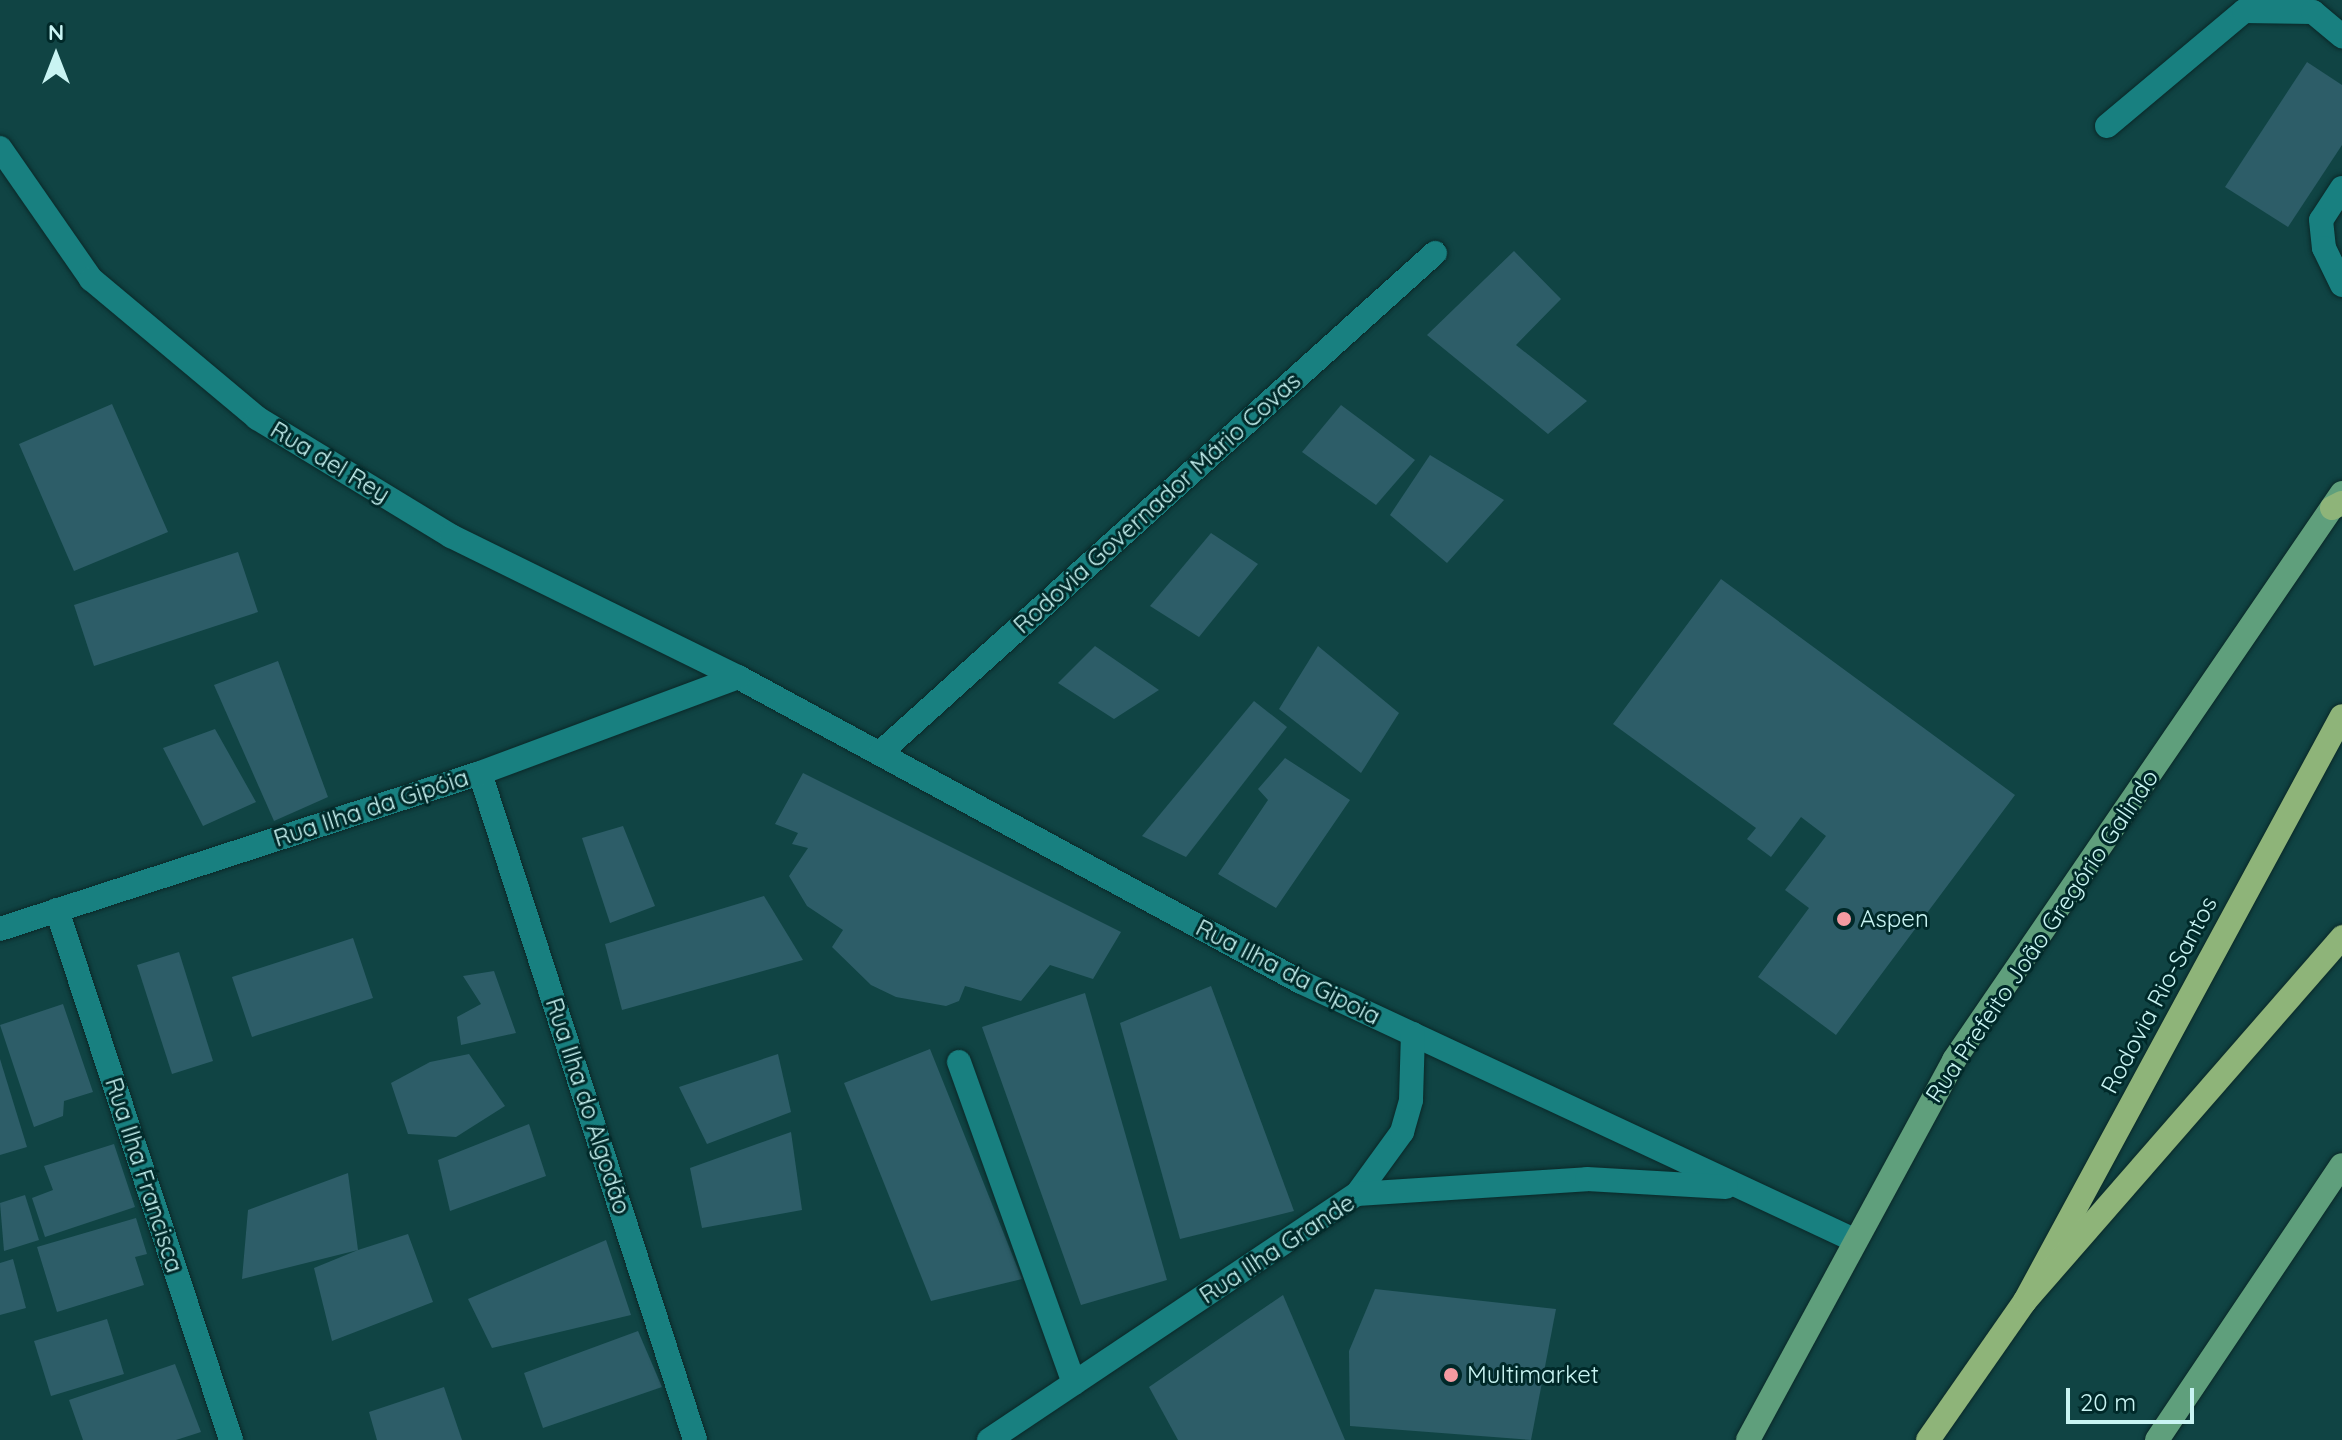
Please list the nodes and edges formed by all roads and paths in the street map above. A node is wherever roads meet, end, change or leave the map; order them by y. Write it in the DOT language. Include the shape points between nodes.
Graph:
graph roads {
  1 [pos="2342,36"];
  2 [pos="2107,126"];
  3 [pos="0,148"];
  4 [pos="2342,188"];
  5 [pos="1435,253"];
  6 [pos="2342,285"];
  7 [pos="2339,501"];
  8 [pos="738,677"];
  9 [pos="2342,716"];
  10 [pos="880,753"];
  11 [pos="480,773"];
  12 [pos="57,910"];
  13 [pos="0,929"];
  14 [pos="2342,937"];
  15 [pos="1413,1034"];
  16 [pos="959,1062"];
  17 [pos="2342,1165"];
  18 [pos="1748,1190"];
  19 [pos="1357,1194"];
  20 [pos="1852,1239"];
  21 [pos="2025,1301"];
  22 [pos="1074,1383"];
  23 [pos="2173,1411"];
  24 [pos="231,1440"];
  25 [pos="695,1440"];
  26 [pos="989,1440"];
  27 [pos="1748,1440"];
  28 [pos="1928,1440"];
  29 [pos="2149,1440"];
  30 [pos="2157,1440"];
  1 -- 2 [label="street" via="2313,12 2244,11"];
  3 -- 8 [label="street, Rua del Rey" via="91,279 257,418 451,536"];
  4 -- 6 [label="street" via="2321,220 2324,248"];
  5 -- 10 [label="street, Rodovia Governador Mário Covas"];
  7 -- 20 [label="main road, Rua Prefeito João Gregório Galindo" via="1954,1060"];
  8 -- 10 [label="street, Rua Ilha da Gipoia"];
  8 -- 11 [label="street, Rua Ilha da Gipóia"];
  9 -- 21 [label="highway, Rodovia Rio-Santos"];
  10 -- 15 [label="street, Rua Ilha da Gipoia" via="1301,982"];
  11 -- 12 [label="street, Rua Ilha da Gipóia"];
  11 -- 25 [label="street, Rua Ilha do Algodão"];
  12 -- 13 [label="street, Rua Ilha da Gipóia"];
  12 -- 24 [label="street, Rua Ilha Francisca"];
  14 -- 21 [label="highway, Rodovia Rio-Santos"];
  15 -- 18 [label="street, Rua Ilha da Gipoia"];
  15 -- 19 [label="street" via="1411,1100 1402,1132"];
  16 -- 22 [label="street"];
  17 -- 23 [label="main road"];
  18 -- 19 [label="street, Rua Ilha Grande" via="1587,1179"];
  18 -- 20 [label="street, Rua Ilha da Gipoia"];
  19 -- 22 [label="street, Rua Ilha Grande"];
  20 -- 27 [label="main road, Rua Prefeito João Gregório Galindo"];
  21 -- 28 [label="highway, Rodovia Rio-Santos"];
  22 -- 26 [label="street, Rua Ilha Grande"];
  23 -- 29 [label="main road"];
  23 -- 30 [label="main road"];
}
